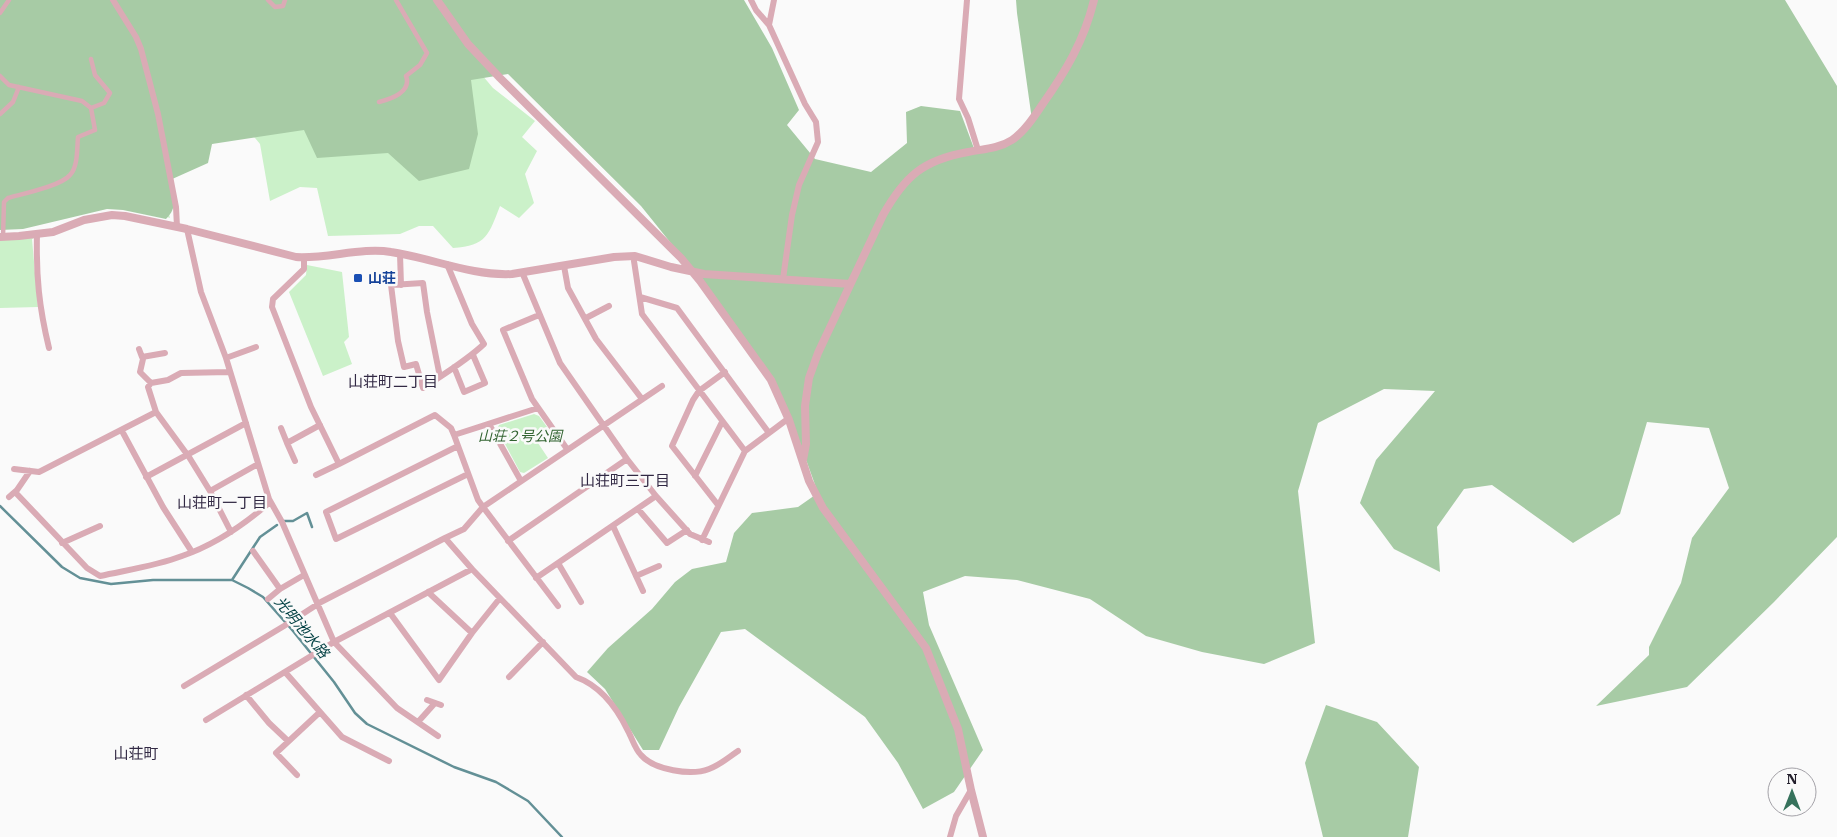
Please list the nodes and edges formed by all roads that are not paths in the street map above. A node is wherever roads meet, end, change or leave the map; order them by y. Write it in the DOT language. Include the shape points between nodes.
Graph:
graph roads {
  1 [pos="9,0"];
  2 [pos="113,0"];
  3 [pos="268,0"];
  4 [pos="285,0"];
  5 [pos="396,0"];
  6 [pos="437,0"];
  7 [pos="751,0"];
  8 [pos="774,0"];
  9 [pos="967,0"];
  10 [pos="1094,0"];
  11 [pos="0,13"];
  12 [pos="769,25"];
  13 [pos="91,59"];
  14 [pos="0,76"];
  15 [pos="19,87"];
  16 [pos="379,102"];
  17 [pos="90,108"];
  18 [pos="0,114"];
  19 [pos="978,150"];
  20 [pos="2,201"];
  21 [pos="177,226"];
  22 [pos="187,229"];
  23 [pos="37,234"];
  24 [pos="1,237"];
  25 [pos="400,254"];
  26 [pos="635,256"];
  27 [pos="304,257"];
  28 [pos="447,264"];
  29 [pos="564,266"];
  30 [pos="522,272"];
  31 [pos="692,272"];
  32 [pos="783,279"];
  33 [pos="850,284"];
  34 [pos="401,285"];
  35 [pos="271,289"];
  36 [pos="277,295"];
  37 [pos="640,297"];
  38 [pos="609,306"];
  39 [pos="539,315"];
  40 [pos="586,318"];
  41 [pos="256,347"];
  42 [pos="49,348"];
  43 [pos="139,349"];
  44 [pos="165,353"];
  45 [pos="473,355"];
  46 [pos="142,357"];
  47 [pos="226,358"];
  48 [pos="454,367"];
  49 [pos="229,372"];
  50 [pos="725,372"];
  51 [pos="440,376"];
  52 [pos="151,383"];
  53 [pos="662,386"];
  54 [pos="699,391"];
  55 [pos="642,399"];
  56 [pos="538,408"];
  57 [pos="156,412"];
  58 [pos="789,420"];
  59 [pos="404,421"];
  60 [pos="722,422"];
  61 [pos="246,423"];
  62 [pos="489,424"];
  63 [pos="603,425"];
  64 [pos="320,426"];
  65 [pos="281,428"];
  66 [pos="408,429"];
  67 [pos="122,431"];
  68 [pos="769,432"];
  69 [pos="454,435"];
  70 [pos="287,443"];
  71 [pos="355,446"];
  72 [pos="458,446"];
  73 [pos="567,449"];
  74 [pos="745,451"];
  75 [pos="358,454"];
  76 [pos="186,456"];
  77 [pos="627,459"];
  78 [pos="295,461"];
  79 [pos="803,461"];
  80 [pos="258,464"];
  81 [pos="339,464"];
  82 [pos="14,469"];
  83 [pos="30,471"];
  84 [pos="468,474"];
  85 [pos="316,475"];
  86 [pos="695,476"];
  87 [pos="146,477"];
  88 [pos="520,481"];
  89 [pos="210,491"];
  90 [pos="656,496"];
  91 [pos="270,502"];
  92 [pos="718,505"];
  93 [pos="483,507"];
  94 [pos="638,509"];
  95 [pos="613,526"];
  96 [pos="96,530"];
  97 [pos="687,530"];
  98 [pos="231,532"];
  99 [pos="445,538"];
  100 [pos="508,541"];
  101 [pos="62,543"];
  102 [pos="253,551"];
  103 [pos="192,552"];
  104 [pos="558,563"];
  105 [pos="660,566"];
  106 [pos="472,569"];
  107 [pos="304,575"];
  108 [pos="636,576"];
  109 [pos="536,578"];
  110 [pos="280,589"];
  111 [pos="643,591"];
  112 [pos="428,592"];
  113 [pos="500,598"];
  114 [pos="268,599"];
  115 [pos="581,602"];
  116 [pos="317,604"];
  117 [pos="558,606"];
  118 [pos="390,613"];
  119 [pos="472,633"];
  120 [pos="334,642"];
  121 [pos="543,642"];
  122 [pos="285,672"];
  123 [pos="509,677"];
  124 [pos="184,686"];
  125 [pos="246,695"];
  126 [pos="427,700"];
  127 [pos="320,712"];
  128 [pos="206,720"];
  129 [pos="418,722"];
  130 [pos="438,736"];
  131 [pos="288,741"];
  132 [pos="738,751"];
  133 [pos="389,761"];
  134 [pos="297,775"];
  135 [pos="971,790"];
  136 [pos="950,837"];
  137 [pos="983,837"];
  1 -- 11 [label="street"];
  2 -- 21 [label="street" via="141,49 158,114"];
  3 -- 4 [label="street" via="275,7 283,6"];
  5 -- 16 [label="street" via="427,53 420,65 406,76 408,80 404,90 392,99"];
  6 -- 31 [label="street" via="468,44"];
  7 -- 12 [label="street"];
  8 -- 12 [label="street"];
  9 -- 19 [label="street" via="959,98"];
  10 -- 19 [label="street" via="1077,51 1032,120 1012,140"];
  12 -- 32 [label="street" via="816,122 818,142 799,185"];
  13 -- 17 [label="street" via="95,74 110,93 104,103"];
  14 -- 15 [label="street" via="10,85"];
  15 -- 17 [label="street" via="82,102"];
  15 -- 18 [label="street" via="13,102"];
  17 -- 20 [label="street" via="94,130 78,137 71,175 61,182"];
  19 -- 33 [label="street" via="949,155 922,166 906,180 883,215"];
  20 -- 24 [label="street"];
  21 -- 22 [label="street"];
  21 -- 23 [label="street" via="112,215"];
  22 -- 27 [label="street"];
  22 -- 47 [label="street" via="201,292"];
  23 -- 24 [label="street"];
  23 -- 42 [label="street" via="40,313"];
  25 -- 27 [label="street" via="381,251"];
  25 -- 28 [label="street"];
  25 -- 34 [label="street"];
  26 -- 29 [label="street"];
  26 -- 31 [label="street"];
  26 -- 37 [label="street"];
  27 -- 36 [label="street" via="304,269"];
  28 -- 30 [label="street" via="486,273"];
  28 -- 45 [label="street" via="484,344"];
  29 -- 30 [label="street"];
  29 -- 40 [label="street" via="568,288"];
  30 -- 39 [label="street"];
  31 -- 32 [label="street"];
  31 -- 58 [label="street" via="764,369"];
  32 -- 33 [label="street"];
  33 -- 79 [label="street" via="809,378"];
  34 -- 51 [label="street" via="423,283"];
  34 -- 51 [label="street" via="392,285 404,367 416,364 422,388"];
  35 -- 36 [label="street"];
  36 -- 64 [label="street" via="272,307"];
  37 -- 50 [label="street" via="677,308"];
  37 -- 54 [label="street" via="642,314"];
  38 -- 40 [label="street"];
  39 -- 56 [label="street" via="503,330"];
  39 -- 63 [label="street" via="560,363"];
  40 -- 55 [label="street" via="596,338"];
  41 -- 47 [label="street"];
  43 -- 46 [label="street"];
  44 -- 46 [label="street"];
  45 -- 48 [label="street"];
  45 -- 48 [label="street" via="485,383 464,392"];
  46 -- 52 [label="street" via="140,372"];
  47 -- 49 [label="street"];
  48 -- 51 [label="street"];
  49 -- 52 [label="street" via="181,373 168,380"];
  49 -- 61 [label="street"];
  50 -- 54 [label="street"];
  50 -- 68 [label="street"];
  52 -- 57 [label="street" via="148,387"];
  53 -- 55 [label="street"];
  54 -- 60 [label="street"];
  54 -- 86 [label="street" via="672,446"];
  55 -- 63 [label="street"];
  56 -- 62 [label="street"];
  56 -- 73 [label="street"];
  57 -- 67 [label="street"];
  57 -- 76 [label="street"];
  58 -- 68 [label="street"];
  58 -- 79 [label="street"];
  59 -- 66 [label="street"];
  60 -- 74 [label="street"];
  60 -- 86 [label="street"];
  61 -- 76 [label="street"];
  61 -- 80 [label="street"];
  62 -- 69 [label="street"];
  62 -- 88 [label="street"];
  63 -- 73 [label="street"];
  63 -- 77 [label="street"];
  64 -- 70 [label="street"];
  64 -- 81 [label="street"];
  65 -- 70 [label="street"];
  66 -- 69 [label="street" via="435,416 451,428"];
  66 -- 75 [label="street"];
  67 -- 83 [label="street" via="39,472"];
  67 -- 87 [label="street"];
  68 -- 74 [label="street"];
  69 -- 72 [label="street"];
  70 -- 78 [label="street"];
  71 -- 75 [label="street"];
  72 -- 84 [label="street"];
  72 -- 84 [label="street" via="326,512 336,539"];
  73 -- 88 [label="street"];
  74 -- 92 [label="street"];
  75 -- 81 [label="street"];
  76 -- 87 [label="street"];
  76 -- 89 [label="street"];
  77 -- 90 [label="street"];
  77 -- 100 [label="street"];
  79 -- 135 [label="street" via="823,508 926,648 958,729"];
  80 -- 89 [label="street"];
  80 -- 91 [label="street"];
  81 -- 85 [label="street"];
  82 -- 83 [label="street"];
  83 -- 101 [label="street" via="12,495"];
  84 -- 93 [label="street"];
  86 -- 92 [label="street"];
  87 -- 103 [label="street"];
  88 -- 93 [label="street"];
  89 -- 98 [label="street"];
  90 -- 94 [label="street"];
  90 -- 97 [label="street"];
  91 -- 98 [label="street"];
  91 -- 107 [label="street"];
  92 -- 97 [label="street" via="705,541"];
  93 -- 99 [label="street" via="464,528"];
  93 -- 100 [label="street"];
  94 -- 95 [label="street"];
  94 -- 97 [label="street" via="666,542"];
  95 -- 104 [label="street"];
  95 -- 108 [label="street"];
  96 -- 101 [label="street"];
  98 -- 103 [label="street"];
  99 -- 106 [label="street"];
  99 -- 116 [label="street"];
  100 -- 109 [label="street"];
  101 -- 103 [label="street" via="100,576 152,566"];
  102 -- 110 [label="street"];
  104 -- 109 [label="street"];
  104 -- 115 [label="street"];
  105 -- 108 [label="street"];
  106 -- 112 [label="street"];
  106 -- 113 [label="street"];
  107 -- 110 [label="street"];
  107 -- 116 [label="street"];
  108 -- 111 [label="street"];
  109 -- 117 [label="street"];
  110 -- 114 [label="street"];
  112 -- 118 [label="street"];
  112 -- 119 [label="street"];
  113 -- 119 [label="street"];
  113 -- 121 [label="street"];
  116 -- 120 [label="street"];
  116 -- 124 [label="street"];
  118 -- 119 [label="street" via="439,680"];
  118 -- 120 [label="street"];
  120 -- 122 [label="street"];
  120 -- 129 [label="street" via="397,708"];
  121 -- 123 [label="street"];
  121 -- 132 [label="street" via="576,677 605,695 641,755 656,767 702,771 718,765"];
  122 -- 125 [label="street"];
  122 -- 127 [label="street"];
  125 -- 128 [label="street"];
  125 -- 131 [label="street"];
  126 -- 129 [label="street" via="438,704"];
  127 -- 131 [label="street"];
  127 -- 133 [label="street" via="342,738"];
  129 -- 130 [label="street"];
  131 -- 134 [label="street" via="276,753"];
  135 -- 136 [label="street" via="956,816"];
  135 -- 137 [label="street"];
}
